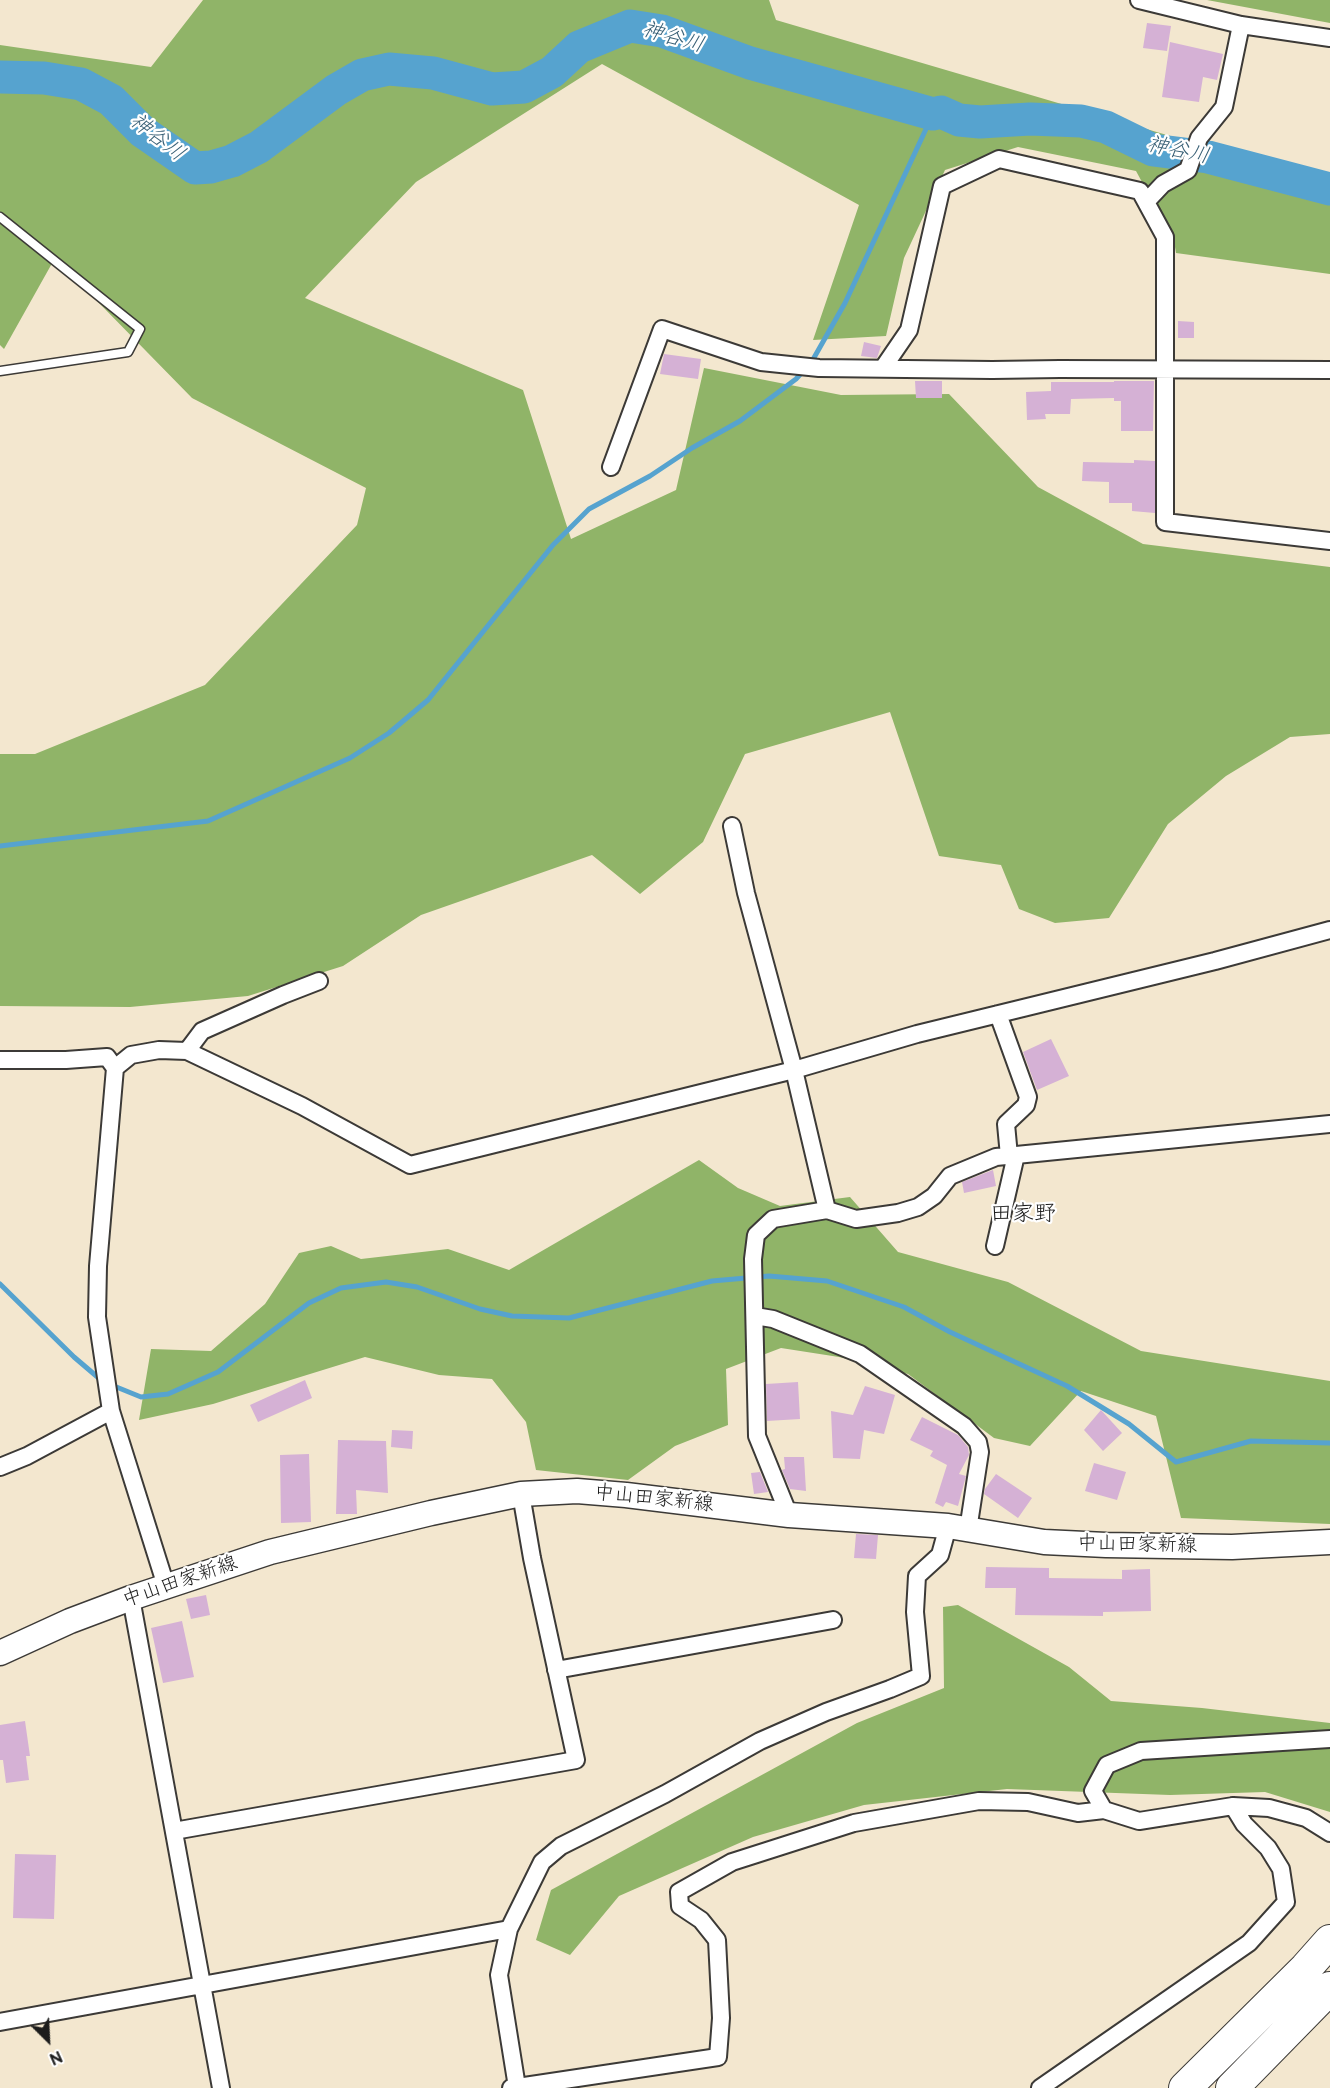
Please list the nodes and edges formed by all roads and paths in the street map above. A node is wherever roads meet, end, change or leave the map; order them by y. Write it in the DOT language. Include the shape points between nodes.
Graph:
graph roads {
  1 [pos="1139,0"];
  2 [pos="1241,25"];
  3 [pos="1330,38"];
  4 [pos="1146,202"];
  5 [pos="0,217"];
  6 [pos="883,368"];
  7 [pos="1166,369"];
  8 [pos="1330,370"];
  9 [pos="0,371"];
  10 [pos="611,467"];
  11 [pos="1330,541"];
  12 [pos="732,826"];
  13 [pos="1330,930"];
  14 [pos="320,981"];
  15 [pos="998,1014"];
  16 [pos="187,1050"];
  17 [pos="0,1060"];
  18 [pos="115,1068"];
  19 [pos="794,1070"];
  20 [pos="1330,1124"];
  21 [pos="1013,1156"];
  22 [pos="827,1210"];
  23 [pos="995,1246"];
  24 [pos="754,1316"];
  25 [pos="111,1411"];
  26 [pos="0,1467"];
  27 [pos="520,1494"];
  28 [pos="789,1515"];
  29 [pos="958,1528"];
  30 [pos="1330,1542"];
  31 [pos="166,1586"];
  32 [pos="131,1598"];
  33 [pos="833,1620"];
  34 [pos="0,1653"];
  35 [pos="556,1670"];
  36 [pos="1330,1739"];
  37 [pos="1233,1806"];
  38 [pos="1104,1810"];
  39 [pos="174,1831"];
  40 [pos="1330,1833"];
  41 [pos="509,1929"];
  42 [pos="1330,1941"];
  43 [pos="203,1987"];
  44 [pos="1330,1988"];
  45 [pos="0,2022"];
  46 [pos="514,2087"];
  47 [pos="221,2088"];
  48 [pos="1040,2088"];
  49 [pos="1185,2088"];
  50 [pos="1232,2088"];
  1 -- 2 [label="street"];
  2 -- 3 [label="street"];
  2 -- 4 [label="street" via="1224,107 1199,138 1188,170 1163,184"];
  4 -- 6 [label="street" via="1140,192 999,159 942,186 909,330"];
  4 -- 7 [label="street" via="1165,237"];
  5 -- 9 [label="lane" via="140,329 128,352"];
  6 -- 7 [label="street"];
  6 -- 10 [label="street" via="819,368 761,362 662,329"];
  7 -- 8 [label="street"];
  7 -- 11 [label="street" via="1165,522"];
  12 -- 19 [label="street"];
  13 -- 15 [label="street"];
  14 -- 16 [label="street" via="202,1030"];
  15 -- 19 [label="street"];
  15 -- 21 [label="street" via="1028,1097 1026,1105 1006,1124"];
  16 -- 18 [label="street" via="131,1055"];
  16 -- 19 [label="street" via="410,1165"];
  17 -- 18 [label="street" via="107,1056"];
  18 -- 25 [label="street" via="97,1317"];
  19 -- 22 [label="street"];
  20 -- 21 [label="street"];
  21 -- 22 [label="street" via="996,1157 950,1176 934,1196 918,1207 898,1213 856,1219"];
  21 -- 23 [label="street"];
  22 -- 24 [label="street" via="773,1219 756,1235"];
  24 -- 28 [label="street" via="757,1436"];
  24 -- 29 [label="street" via="773,1319 860,1354 964,1426 978,1442 980,1452"];
  25 -- 26 [label="street"];
  25 -- 31 [label="street"];
  27 -- 28 [label="main road, 中山田家新線" via="577,1491"];
  27 -- 31 [label="main road, 中山田家新線" via="270,1552"];
  27 -- 35 [label="street"];
  28 -- 29 [label="main road, 中山田家新線"];
  29 -- 30 [label="main road, 中山田家新線" via="1044,1542 1106,1545 1232,1547"];
  29 -- 41 [label="street" via="940,1555 917,1576 915,1612 921,1676 760,1741 561,1846 542,1862"];
  31 -- 32 [label="main road, 中山田家新線"];
  32 -- 34 [label="main road, 中山田家新線"];
  32 -- 39 [label="street"];
  33 -- 35 [label="street"];
  35 -- 39 [label="street" via="576,1760"];
  36 -- 38 [label="street" via="1141,1751 1107,1765 1094,1791"];
  37 -- 38 [label="street" via="1139,1821"];
  37 -- 40 [label="street" via="1269,1808 1306,1818"];
  37 -- 48 [label="street" via="1281,1869 1286,1902 1249,1943"];
  38 -- 46 [label="street" via="1077,1813 1028,1802 979,1802 854,1822 732,1862 678,1892 680,1906 701,1920 717,1940 721,2018 718,2057"];
  39 -- 43 [label="street"];
  41 -- 43 [label="street"];
  41 -- 46 [label="street" via="499,1975"];
  42 -- 49 [label="highway"];
  43 -- 45 [label="street"];
  43 -- 47 [label="street"];
  44 -- 50 [label="highway"];
}
